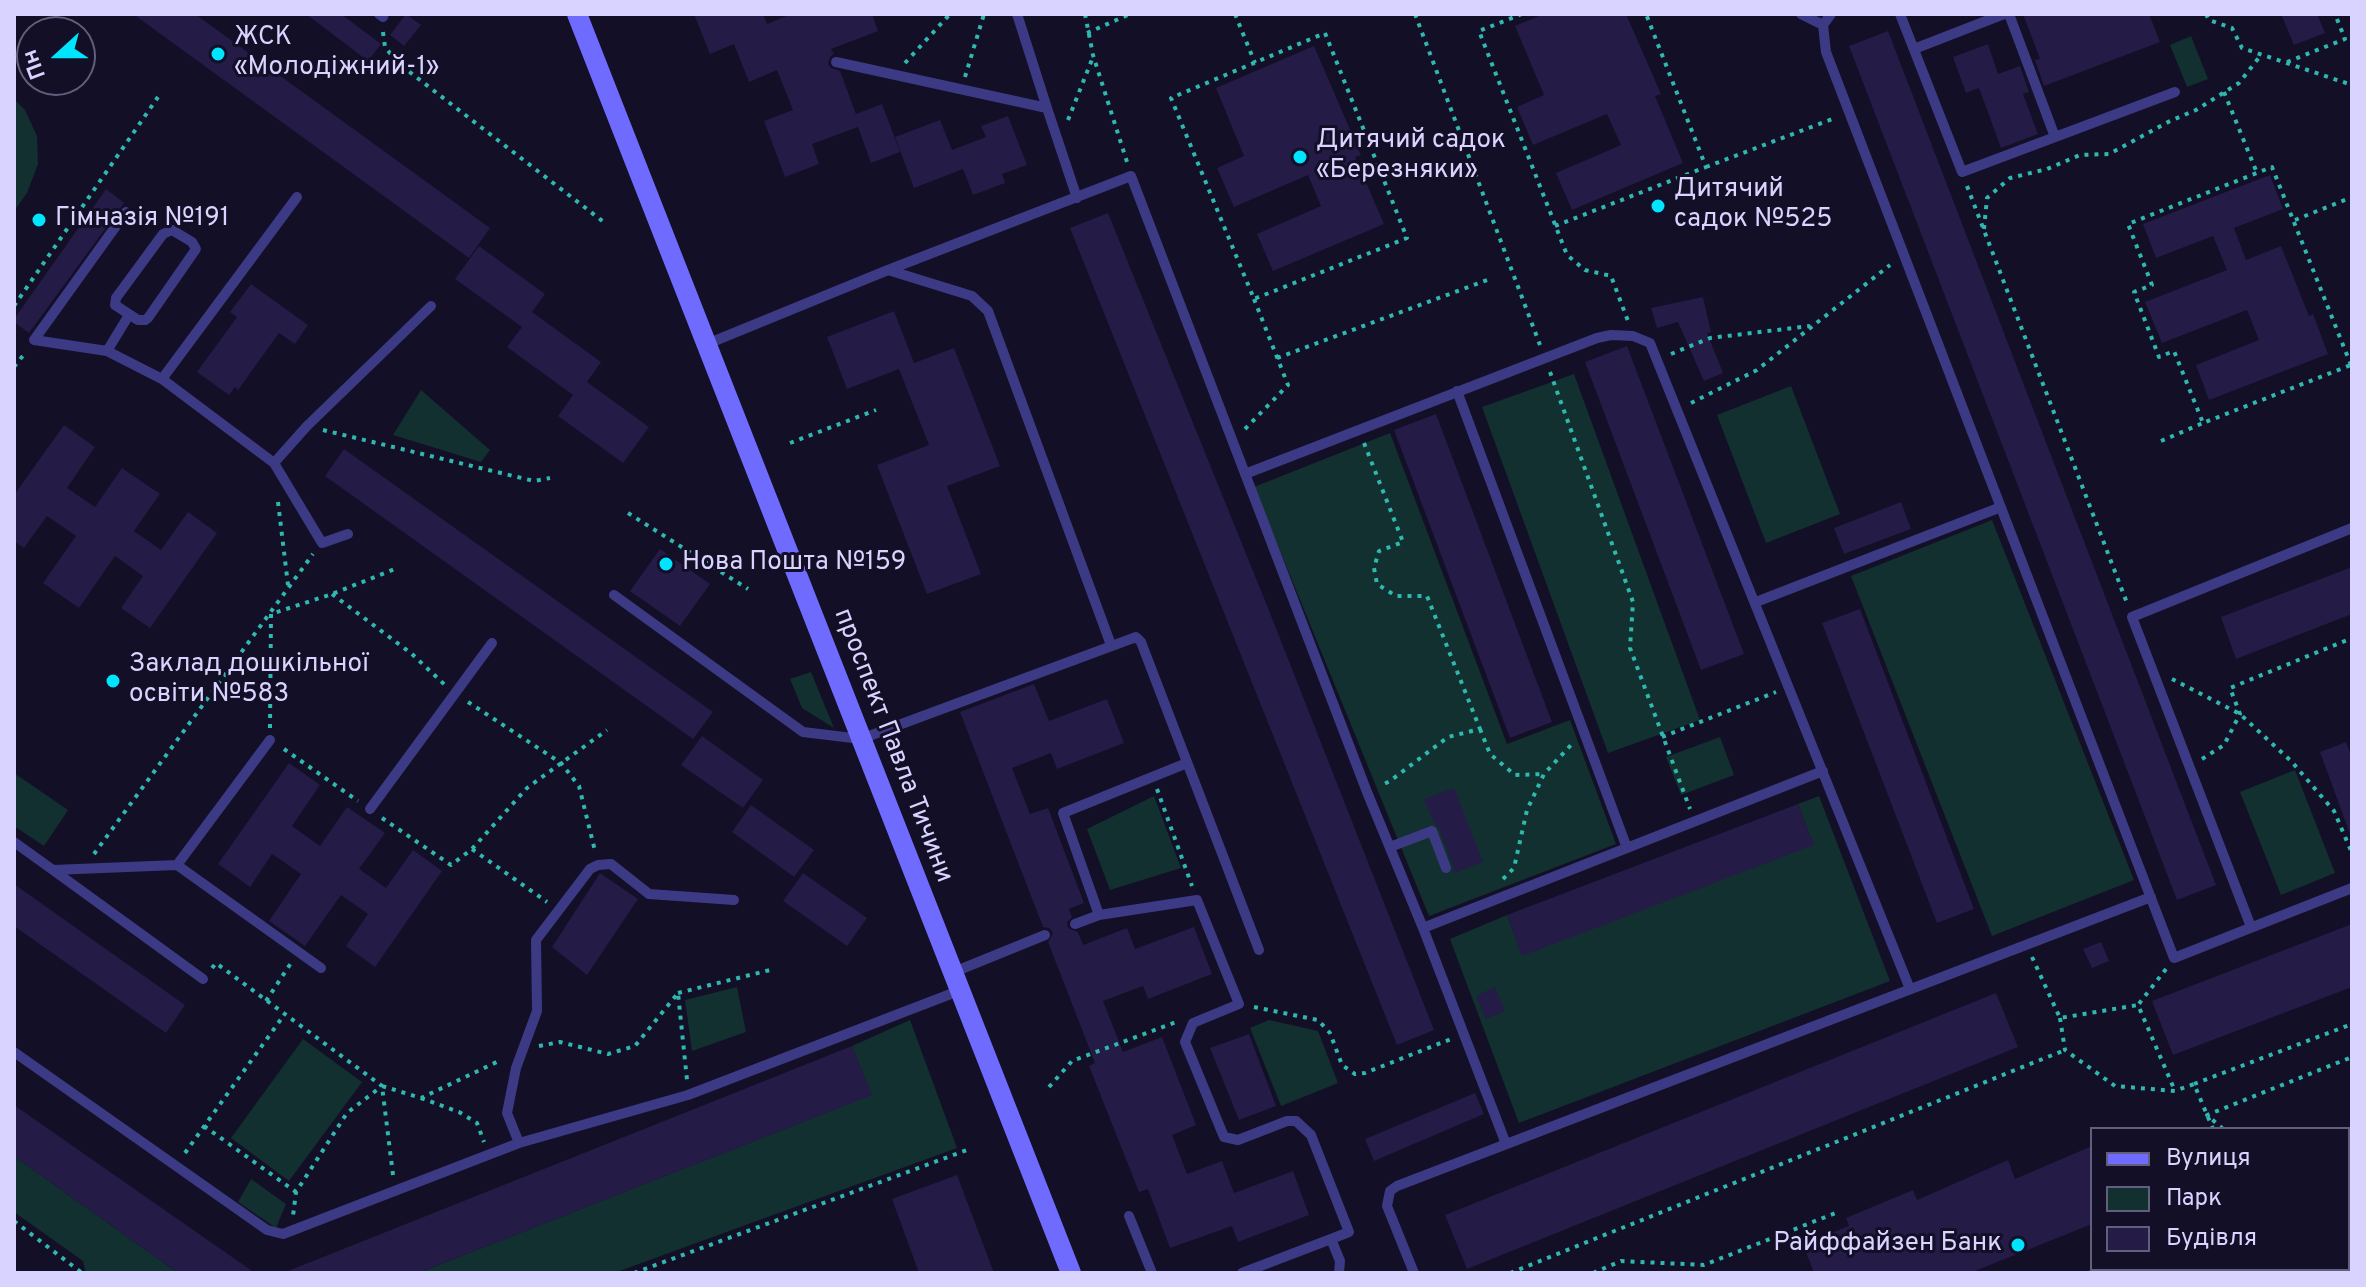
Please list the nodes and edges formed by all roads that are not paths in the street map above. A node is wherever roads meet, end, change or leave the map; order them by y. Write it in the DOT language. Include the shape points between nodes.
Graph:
graph roads {
  1 [pos="577,14"];
  2 [pos="1017,14"];
  3 [pos="1801,14"];
  4 [pos="1831,14"];
  5 [pos="1900,14"];
  6 [pos="2006,14"];
  7 [pos="1823,25"];
  8 [pos="1914,49"];
  9 [pos="836,62"];
  10 [pos="2175,92"];
  11 [pos="1047,108"];
  12 [pos="2055,137"];
  13 [pos="297,197"];
  14 [pos="1077,198"];
  15 [pos="126,212"];
  16 [pos="888,270"];
  17 [pos="431,306"];
  18 [pos="129,315"];
  19 [pos="707,344"];
  20 [pos="107,351"];
  21 [pos="162,379"];
  22 [pos="1457,391"];
  23 [pos="274,463"];
  24 [pos="1245,474"];
  25 [pos="2001,507"];
  26 [pos="2352,528"];
  27 [pos="348,534"];
  28 [pos="614,595"];
  29 [pos="1756,602"];
  30 [pos="492,643"];
  31 [pos="1111,645"];
  32 [pos="861,739"];
  33 [pos="270,740"];
  34 [pos="1187,763"];
  35 [pos="1823,771"];
  36 [pos="370,809"];
  37 [pos="14,842"];
  38 [pos="1390,847"];
  39 [pos="1627,848"];
  40 [pos="177,865"];
  41 [pos="1446,868"];
  42 [pos="53,870"];
  43 [pos="2352,888"];
  44 [pos="2151,897"];
  45 [pos="734,900"];
  46 [pos="1099,915"];
  47 [pos="1075,924"];
  48 [pos="2251,927"];
  49 [pos="1423,928"];
  50 [pos="1045,935"];
  51 [pos="1259,950"];
  52 [pos="317,965"];
  53 [pos="203,979"];
  54 [pos="958,981"];
  55 [pos="1910,989"];
  56 [pos="14,1052"];
  57 [pos="519,1143"];
  58 [pos="1506,1144"];
  59 [pos="1129,1216"];
  60 [pos="1331,1239"];
  61 [pos="1071,1273"];
  62 [pos="1152,1273"];
  63 [pos="1242,1273"];
  64 [pos="1339,1273"];
  65 [pos="1414,1273"];
  1 -- 19 [label="street, проспект Павла Тичини"];
  2 -- 11 [label="lane"];
  3 -- 7 [label="lane"];
  4 -- 7 [label="lane"];
  5 -- 8 [label="lane"];
  6 -- 8 [label="lane"];
  6 -- 12 [label="lane"];
  7 -- 25 [label="lane" via="1826,52"];
  8 -- 12 [label="lane" via="1962,172"];
  9 -- 11 [label="lane"];
  10 -- 12 [label="lane"];
  11 -- 14 [label="lane"];
  13 -- 21 [label="lane"];
  14 -- 16 [label="lane"];
  14 -- 24 [label="lane" via="1131,176"];
  15 -- 20 [label="lane" via="34,340"];
  16 -- 19 [label="lane"];
  16 -- 31 [label="lane" via="972,296 988,311"];
  17 -- 23 [label="lane"];
  18 -- 18 [label="lane" via="115,305 116,298 163,234 176,231 195,245 194,252 145,320"];
  18 -- 20 [label="lane"];
  19 -- 32 [label="street, проспект Павла Тичини"];
  20 -- 21 [label="lane"];
  21 -- 23 [label="lane"];
  22 -- 24 [label="lane"];
  22 -- 29 [label="lane" via="1604,336 1633,336 1650,343"];
  22 -- 39 [label="lane"];
  23 -- 27 [label="lane" via="322,543"];
  24 -- 38 [label="lane"];
  25 -- 29 [label="lane"];
  25 -- 44 [label="lane"];
  26 -- 48 [label="lane" via="2132,617"];
  28 -- 32 [label="lane" via="803,732"];
  29 -- 35 [label="lane"];
  30 -- 36 [label="lane"];
  31 -- 32 [label="lane"];
  31 -- 34 [label="lane" via="1132,638 1141,642"];
  32 -- 54 [label="street, проспект Павла Тичини"];
  33 -- 40 [label="lane"];
  34 -- 46 [label="lane" via="1063,813"];
  34 -- 51 [label="lane"];
  35 -- 39 [label="lane"];
  35 -- 55 [label="lane"];
  37 -- 42 [label="lane"];
  38 -- 41 [label="lane" via="1432,831"];
  38 -- 49 [label="lane"];
  39 -- 49 [label="lane"];
  40 -- 42 [label="lane"];
  40 -- 52 [label="lane"];
  42 -- 53 [label="lane"];
  43 -- 48 [label="lane"];
  44 -- 48 [label="lane" via="2174,958"];
  44 -- 55 [label="lane"];
  45 -- 57 [label="lane" via="649,894 611,864 590,869 536,940 537,1011 516,1068 507,1113"];
  46 -- 47 [label="lane"];
  46 -- 60 [label="lane" via="1197,900 1239,1004 1193,1023 1185,1042 1224,1137 1238,1140 1287,1121 1296,1121 1311,1135 1349,1232"];
  49 -- 58 [label="lane"];
  50 -- 54 [label="lane"];
  54 -- 57 [label="lane" via="688,1095"];
  54 -- 61 [label="street, проспект Павла Тичини"];
  55 -- 58 [label="lane"];
  56 -- 57 [label="lane" via="267,1230 283,1234"];
  58 -- 65 [label="lane" via="1390,1191 1387,1206"];
  59 -- 62 [label="lane"];
  60 -- 63 [label="lane"];
  60 -- 64 [label="lane"];
}
